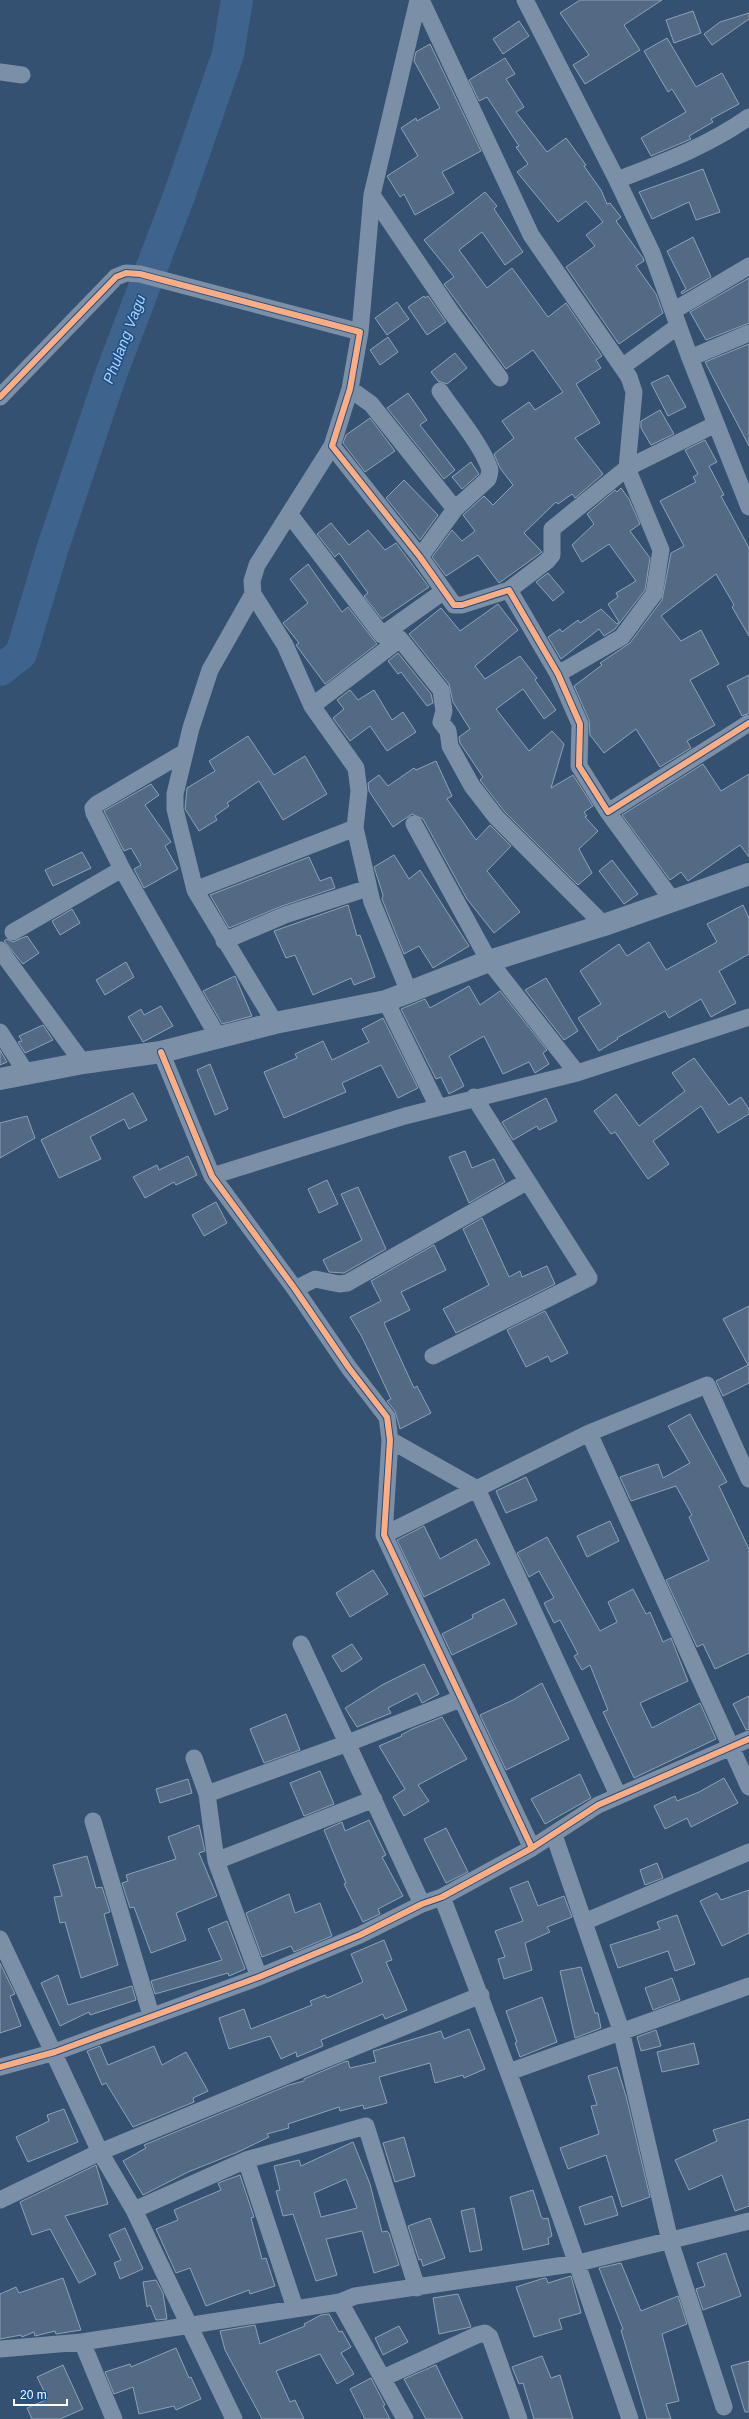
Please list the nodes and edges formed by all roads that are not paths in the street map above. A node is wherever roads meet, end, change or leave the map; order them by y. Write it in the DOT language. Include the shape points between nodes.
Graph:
graph roads {
  1 [pos="419,0"];
  2 [pos="525,0"];
  3 [pos="0,72"];
  4 [pos="22,75"];
  5 [pos="749,117"];
  6 [pos="617,180"];
  7 [pos="372,196"];
  8 [pos="749,266"];
  9 [pos="675,319"];
  10 [pos="360,332"];
  11 [pos="749,333"];
  12 [pos="690,358"];
  13 [pos="622,367"];
  14 [pos="500,378"];
  15 [pos="350,389"];
  16 [pos="440,391"];
  17 [pos="0,397"];
  18 [pos="716,424"];
  19 [pos="332,446"];
  20 [pos="627,468"];
  21 [pos="749,507"];
  22 [pos="455,509"];
  23 [pos="290,514"];
  24 [pos="420,557"];
  25 [pos="509,590"];
  26 [pos="444,591"];
  27 [pos="253,594"];
  28 [pos="382,635"];
  29 [pos="400,639"];
  30 [pos="558,674"];
  31 [pos="312,706"];
  32 [pos="749,723"];
  33 [pos="185,752"];
  34 [pos="608,812"];
  35 [pos="414,824"];
  36 [pos="355,828"];
  37 [pos="122,869"];
  38 [pos="749,874"];
  39 [pos="368,888"];
  40 [pos="195,890"];
  41 [pos="673,901"];
  42 [pos="604,925"];
  43 [pos="13,932"];
  44 [pos="224,941"];
  45 [pos="0,950"];
  46 [pos="489,961"];
  47 [pos="409,992"];
  48 [pos="386,1001"];
  49 [pos="749,1017"];
  50 [pos="275,1023"];
  51 [pos="0,1032"];
  52 [pos="218,1037"];
  53 [pos="161,1052"];
  54 [pos="83,1063"];
  55 [pos="577,1072"];
  56 [pos="27,1074"];
  57 [pos="0,1079"];
  58 [pos="474,1097"];
  59 [pos="438,1107"];
  60 [pos="212,1176"];
  61 [pos="526,1182"];
  62 [pos="295,1290"];
  63 [pos="433,1356"];
  64 [pos="589,1433"];
  65 [pos="390,1440"];
  66 [pos="749,1479"];
  67 [pos="477,1489"];
  68 [pos="384,1535"];
  69 [pos="302,1644"];
  70 [pos="460,1699"];
  71 [pos="749,1739"];
  72 [pos="348,1743"];
  73 [pos="731,1747"];
  74 [pos="194,1758"];
  75 [pos="749,1788"];
  76 [pos="207,1794"];
  77 [pos="618,1795"];
  78 [pos="374,1800"];
  79 [pos="93,1821"];
  80 [pos="554,1835"];
  81 [pos="532,1848"];
  82 [pos="749,1852"];
  83 [pos="216,1862"];
  84 [pos="442,1897"];
  85 [pos="422,1904"];
  86 [pos="584,1922"];
  87 [pos="0,1939"];
  88 [pos="259,1977"];
  89 [pos="749,1986"];
  90 [pos="481,1995"];
  91 [pos="151,2015"];
  92 [pos="621,2030"];
  93 [pos="55,2052"];
  94 [pos="0,2067"];
  95 [pos="509,2072"];
  96 [pos="100,2152"];
  97 [pos="246,2160"];
  98 [pos="0,2200"];
  99 [pos="134,2210"];
  100 [pos="749,2221"];
  101 [pos="670,2241"];
  102 [pos="578,2263"];
  103 [pos="417,2288"];
  104 [pos="340,2302"];
  105 [pos="295,2308"];
  106 [pos="190,2326"];
  107 [pos="82,2342"];
  108 [pos="0,2349"];
  109 [pos="383,2378"];
  110 [pos="724,2407"];
  111 [pos="114,2419"];
  112 [pos="234,2419"];
  113 [pos="405,2419"];
  114 [pos="519,2419"];
  115 [pos="630,2419"];
  1 -- 7 [label="street"];
  1 -- 13 [label="street" via="531,235"];
  2 -- 6 [label="street"];
  3 -- 4 [label="street"];
  5 -- 6 [label="street" via="722,136 697,149"];
  6 -- 9 [label="street" via="652,253"];
  7 -- 10 [label="street"];
  7 -- 14 [label="street" via="451,312"];
  8 -- 9 [label="street"];
  9 -- 12 [label="street"];
  9 -- 13 [label="street"];
  10 -- 15 [label="street"];
  10 -- 17 [label="street" via="140,274 126,273 116,277"];
  11 -- 12 [label="street"];
  12 -- 18 [label="street"];
  13 -- 20 [label="street" via="634,392"];
  15 -- 19 [label="street"];
  15 -- 22 [label="street" via="371,404"];
  16 -- 22 [label="street" via="490,468 488,479"];
  18 -- 20 [label="street"];
  18 -- 21 [label="street"];
  19 -- 23 [label="street"];
  19 -- 24 [label="street"];
  20 -- 25 [label="street" via="552,529 552,554 547,561"];
  20 -- 30 [label="street" via="661,550 654,594 622,637"];
  22 -- 24 [label="street"];
  23 -- 27 [label="street" via="257,565 252,581"];
  23 -- 28 [label="street"];
  24 -- 26 [label="street"];
  25 -- 26 [label="street" via="458,606"];
  25 -- 30 [label="street"];
  26 -- 28 [label="street"];
  27 -- 31 [label="street" via="285,645"];
  27 -- 33 [label="street" via="210,670"];
  28 -- 29 [label="street"];
  29 -- 31 [label="street"];
  29 -- 42 [label="street" via="441,690 444,711 441,722 448,731 450,746 472,786 496,817"];
  30 -- 34 [label="street" via="580,724 579,766"];
  31 -- 36 [label="street" via="356,768 359,791"];
  32 -- 34 [label="street"];
  33 -- 37 [label="street" via="93,808"];
  33 -- 40 [label="street" via="174,794 175,809"];
  34 -- 41 [label="street"];
  35 -- 46 [label="street"];
  36 -- 39 [label="street"];
  36 -- 40 [label="street"];
  37 -- 43 [label="street"];
  37 -- 52 [label="street"];
  38 -- 41 [label="street"];
  39 -- 44 [label="street" via="285,915"];
  39 -- 47 [label="street"];
  40 -- 44 [label="street"];
  41 -- 42 [label="street"];
  42 -- 46 [label="street"];
  44 -- 50 [label="street"];
  45 -- 54 [label="street"];
  46 -- 47 [label="street"];
  46 -- 55 [label="street"];
  47 -- 48 [label="street"];
  48 -- 50 [label="street"];
  48 -- 59 [label="street"];
  49 -- 55 [label="street"];
  50 -- 52 [label="street"];
  51 -- 56 [label="street"];
  52 -- 53 [label="street"];
  53 -- 54 [label="street"];
  53 -- 60 [label="street"];
  54 -- 56 [label="street"];
  55 -- 58 [label="street"];
  56 -- 57 [label="street"];
  58 -- 59 [label="street"];
  58 -- 61 [label="street"];
  59 -- 60 [label="street"];
  60 -- 62 [label="street"];
  61 -- 62 [label="street" via="347,1282 339,1284 315,1279"];
  61 -- 63 [label="street" via="589,1278"];
  62 -- 65 [label="street" via="349,1368 387,1417"];
  64 -- 66 [label="street" via="707,1385"];
  64 -- 67 [label="street"];
  64 -- 73 [label="street"];
  65 -- 67 [label="street"];
  65 -- 68 [label="street"];
  67 -- 68 [label="street"];
  67 -- 77 [label="street"];
  68 -- 70 [label="street"];
  69 -- 72 [label="street"];
  70 -- 72 [label="street"];
  70 -- 81 [label="street"];
  71 -- 73 [label="street"];
  72 -- 76 [label="street"];
  72 -- 78 [label="street"];
  73 -- 75 [label="street"];
  73 -- 77 [label="street"];
  74 -- 76 [label="street"];
  76 -- 83 [label="street"];
  77 -- 80 [label="street" via="598,1805"];
  78 -- 83 [label="street"];
  78 -- 85 [label="street"];
  79 -- 91 [label="street"];
  80 -- 81 [label="street"];
  80 -- 86 [label="street"];
  81 -- 84 [label="street"];
  82 -- 86 [label="street"];
  83 -- 88 [label="street"];
  84 -- 85 [label="street"];
  84 -- 90 [label="street"];
  85 -- 88 [label="street" via="360,1935"];
  86 -- 92 [label="street"];
  87 -- 93 [label="street"];
  88 -- 91 [label="street"];
  89 -- 92 [label="street"];
  90 -- 95 [label="street"];
  90 -- 96 [label="street"];
  91 -- 93 [label="street"];
  92 -- 95 [label="street"];
  92 -- 101 [label="street"];
  93 -- 94 [label="street"];
  93 -- 96 [label="street"];
  95 -- 102 [label="street"];
  96 -- 98 [label="street"];
  96 -- 99 [label="street"];
  97 -- 99 [label="street"];
  97 -- 103 [label="street" via="366,2126"];
  97 -- 105 [label="street"];
  99 -- 106 [label="street"];
  100 -- 101 [label="street"];
  101 -- 102 [label="street"];
  101 -- 110 [label="street"];
  102 -- 103 [label="street"];
  102 -- 115 [label="street"];
  103 -- 104 [label="street" via="356,2296"];
  104 -- 105 [label="street"];
  104 -- 109 [label="street"];
  105 -- 106 [label="street"];
  106 -- 107 [label="street"];
  106 -- 112 [label="street"];
  107 -- 108 [label="street"];
  107 -- 111 [label="street"];
  109 -- 113 [label="street"];
  109 -- 114 [label="street" via="485,2333 490,2337"];
}
